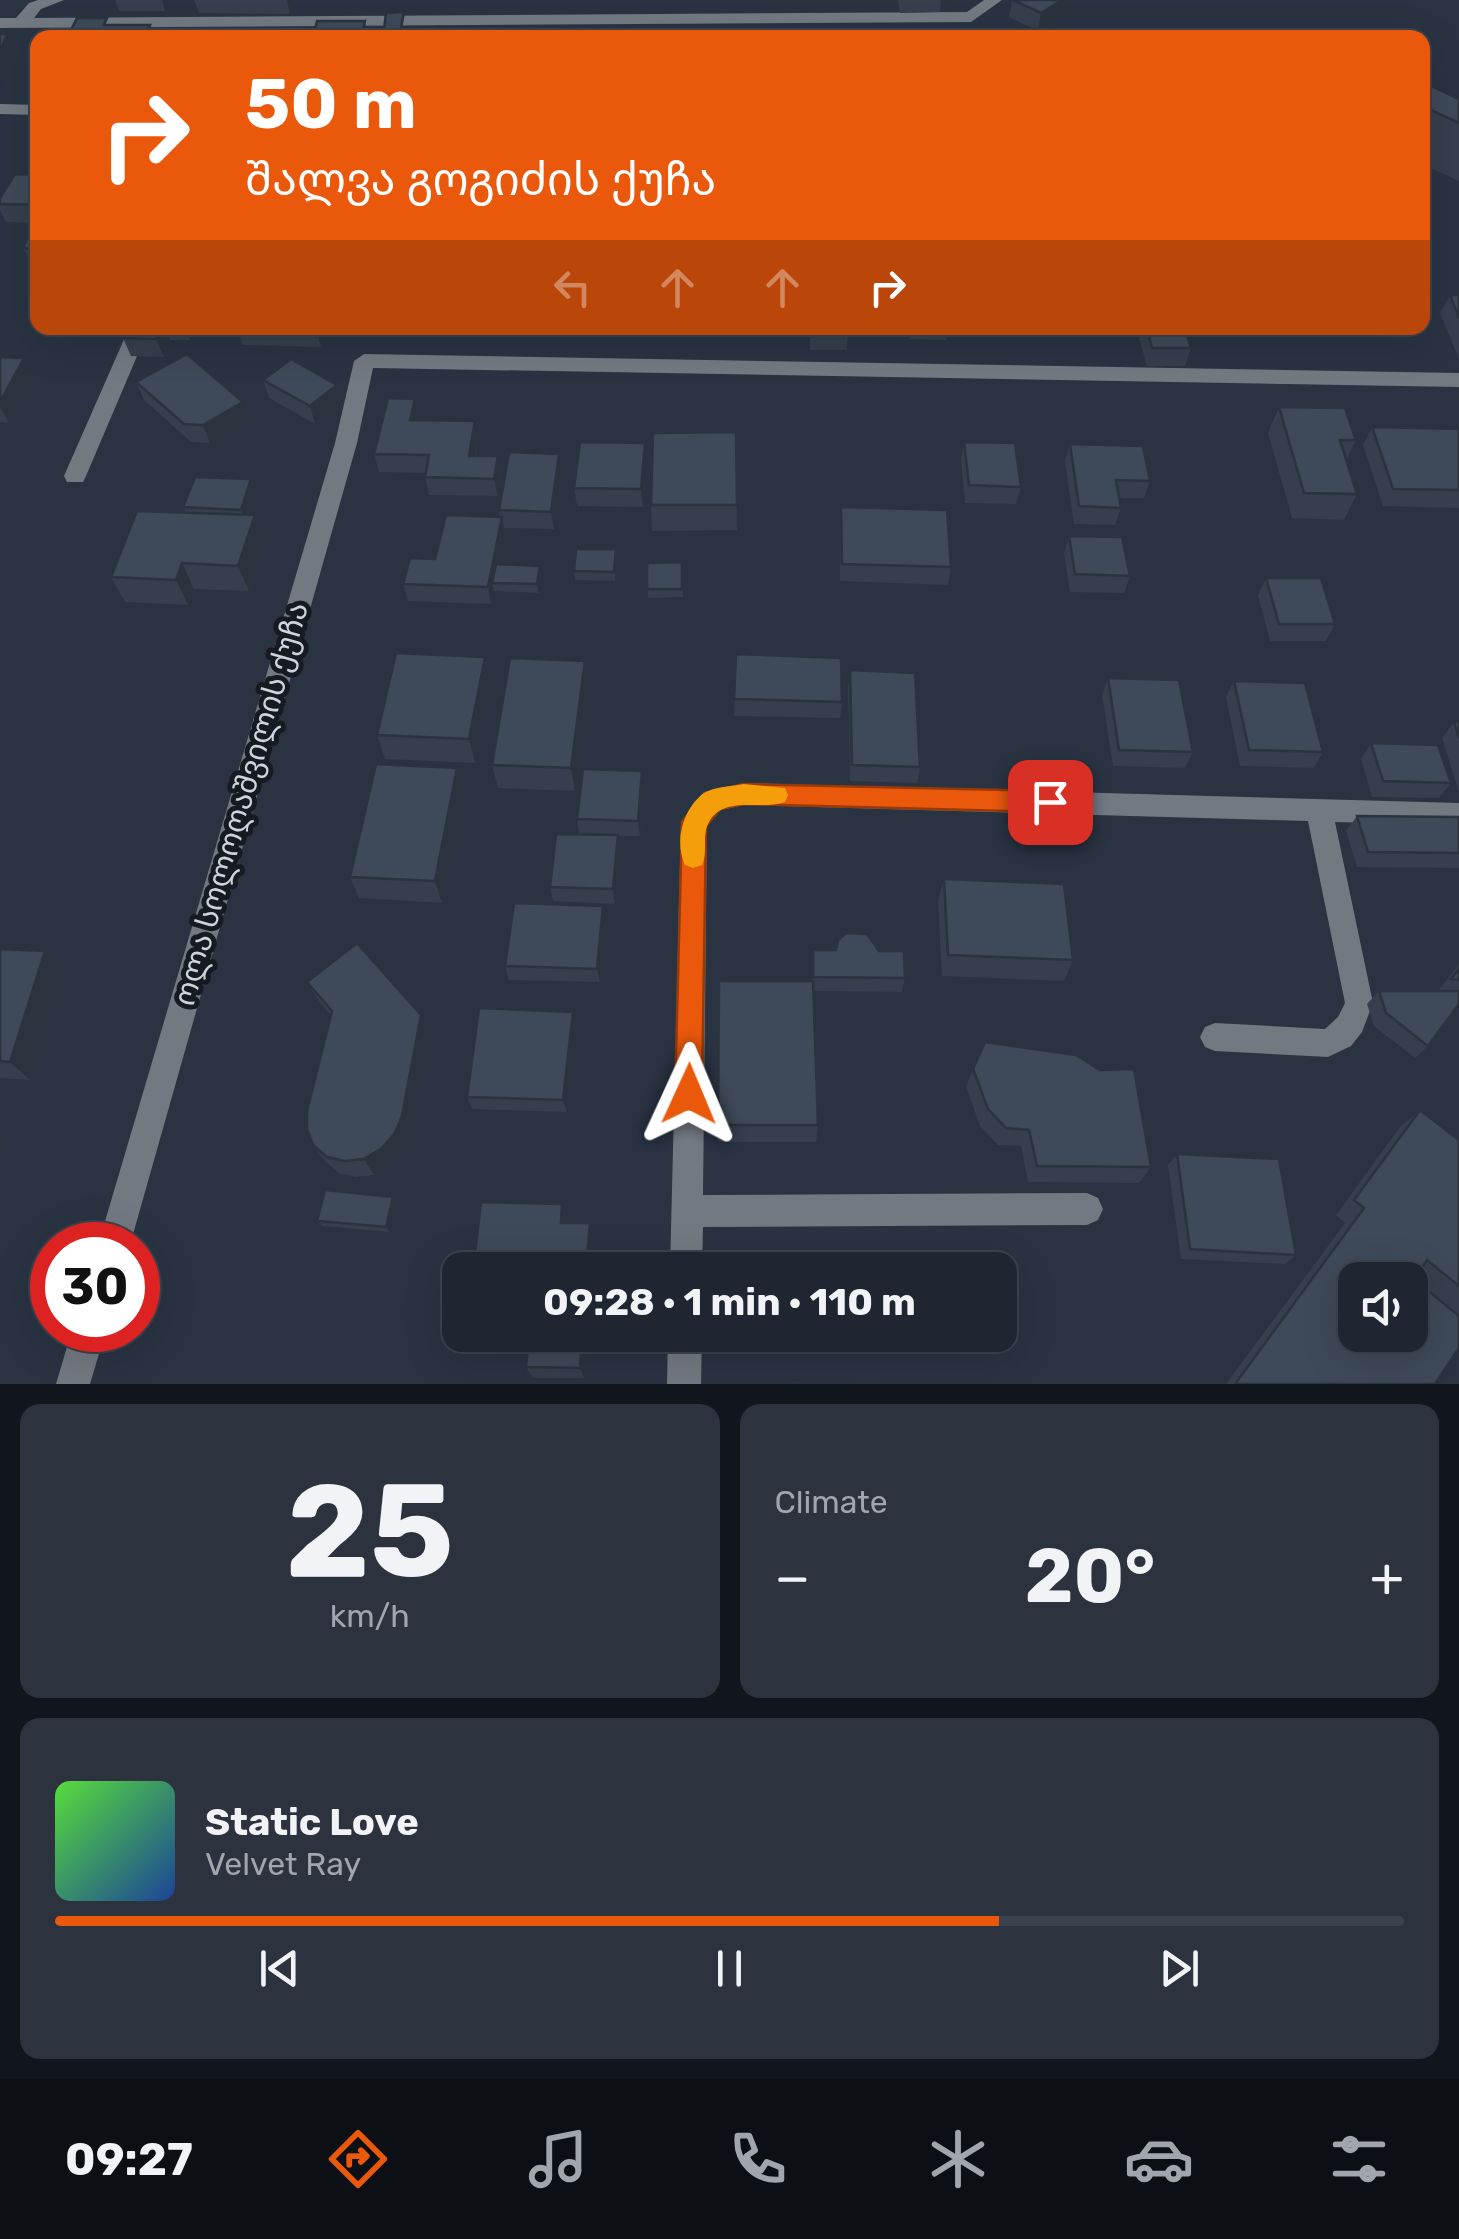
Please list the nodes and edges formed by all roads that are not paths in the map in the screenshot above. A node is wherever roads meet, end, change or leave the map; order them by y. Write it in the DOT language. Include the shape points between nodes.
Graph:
graph roads {
  1 [pos="56,0"];
  2 [pos="994,0"];
  3 [pos="22,23"];
  4 [pos="0,24"];
  5 [pos="0,109"];
  6 [pos="30,110"];
  7 [pos="136,335"];
  8 [pos="1459,380"];
  9 [pos="75,476"];
  10 [pos="1319,808"];
  11 [pos="1459,814"];
  12 [pos="1215,1037"];
  13 [pos="1087,1210"];
  14 [pos="686,1211"];
  15 [pos="121,1222"];
  16 [pos="686,1252"];
  17 [pos="82,1352"];
  18 [pos="684,1352"];
  19 [pos="73,1384"];
  20 [pos="684,1384"];
  1 -- 3 [label="street" via="35,6"];
  2 -- 3 [label="street" via="971,16"];
  3 -- 4 [label="street"];
  5 -- 6 [label="street"];
  7 -- 9 [label="street"];
  8 -- 15 [label="street, ოლა სოლოღაშვილის ქუჩა" via="364,361"];
  10 -- 11 [label="street"];
  10 -- 12 [label="street" via="1360,1003 1355,1019 1328,1043"];
  10 -- 14 [label="street" via="744,794 713,800 694,822"];
  13 -- 14 [label="street"];
  14 -- 16 [label="street"];
  17 -- 19 [label="street"];
  18 -- 20 [label="street"];
}
